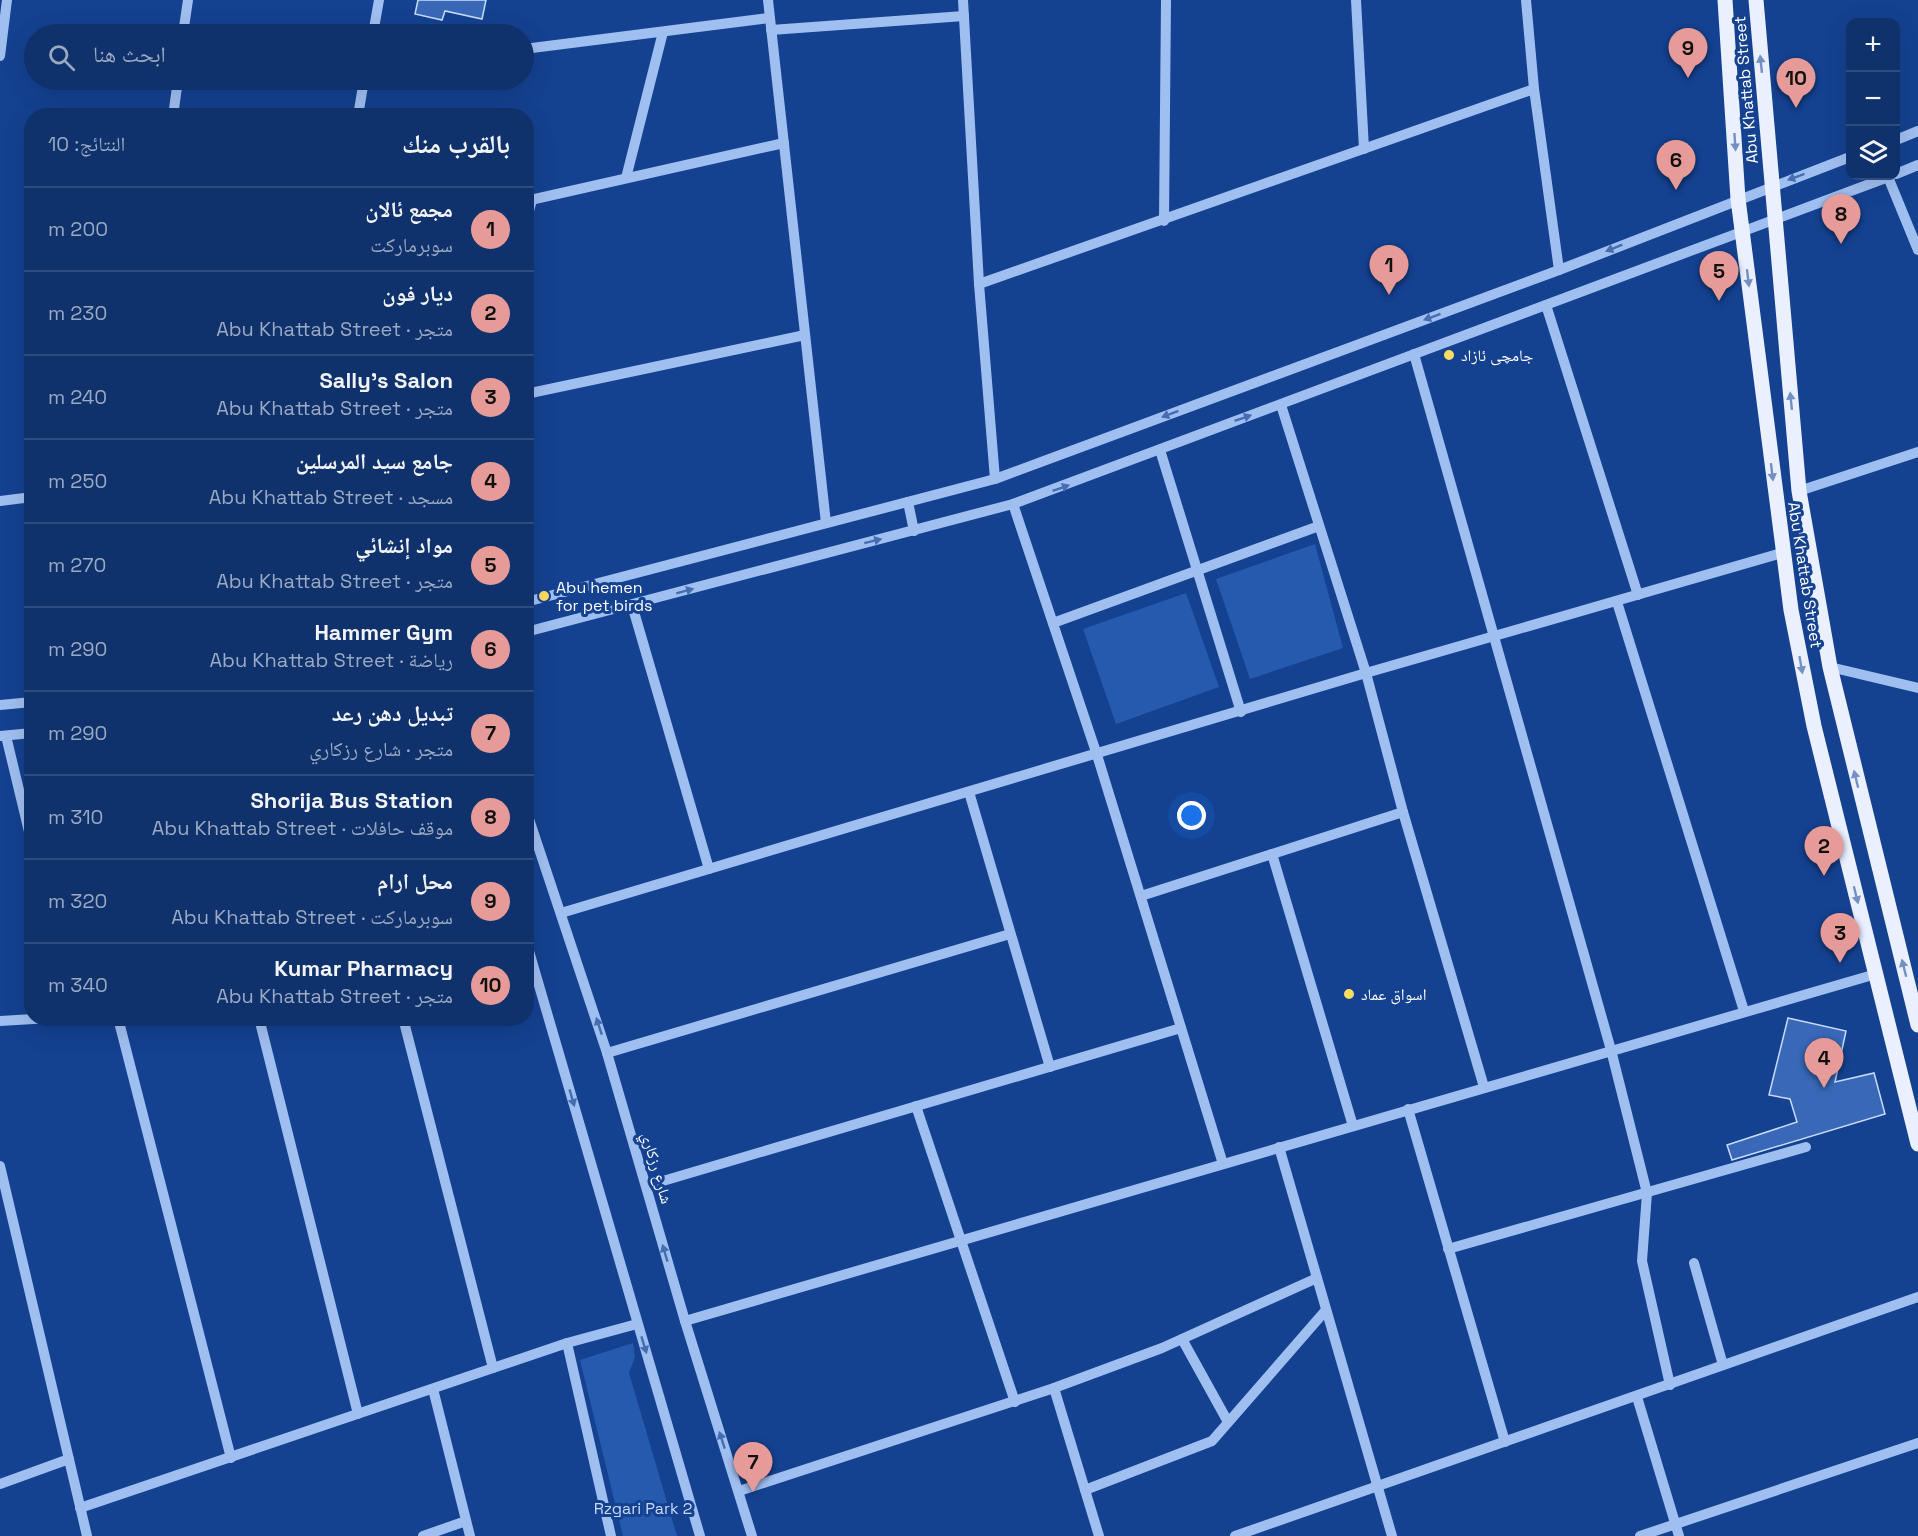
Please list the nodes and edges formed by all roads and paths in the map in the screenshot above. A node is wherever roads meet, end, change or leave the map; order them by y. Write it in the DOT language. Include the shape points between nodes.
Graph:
graph roads {
  1 [pos="7,0"];
  2 [pos="188,0"];
  3 [pos="379,0"];
  4 [pos="768,0"];
  5 [pos="963,0"];
  6 [pos="1166,0"];
  7 [pos="1356,0"];
  8 [pos="1526,0"];
  9 [pos="1725,0"];
  10 [pos="1756,0"];
  11 [pos="964,16"];
  12 [pos="769,18"];
  13 [pos="184,24"];
  14 [pos="375,24"];
  15 [pos="771,30"];
  16 [pos="663,32"];
  17 [pos="534,48"];
  18 [pos="0,56"];
  19 [pos="1534,89"];
  20 [pos="177,90"];
  21 [pos="362,90"];
  22 [pos="174,108"];
  23 [pos="359,108"];
  24 [pos="1918,131"];
  25 [pos="1900,138"];
  26 [pos="784,143"];
  27 [pos="1364,149"];
  28 [pos="1846,158"];
  29 [pos="1918,165"];
  30 [pos="1900,172"];
  31 [pos="626,178"];
  32 [pos="1878,180"];
  33 [pos="1893,180"];
  34 [pos="1773,185"];
  35 [pos="534,199"];
  36 [pos="1738,199"];
  37 [pos="1164,220"];
  38 [pos="1774,220"];
  39 [pos="1742,232"];
  40 [pos="1918,250"];
  41 [pos="1559,270"];
  42 [pos="979,284"];
  43 [pos="1546,304"];
  44 [pos="805,335"];
  45 [pos="1414,354"];
  46 [pos="534,392"];
  47 [pos="1281,405"];
  48 [pos="1160,450"];
  49 [pos="1918,452"];
  50 [pos="995,479"];
  51 [pos="1799,491"];
  52 [pos="24,498"];
  53 [pos="0,501"];
  54 [pos="908,502"];
  55 [pos="1013,504"];
  56 [pos="826,523"];
  57 [pos="1319,526"];
  58 [pos="914,531"];
  59 [pos="1782,553"];
  60 [pos="1197,571"];
  61 [pos="1638,595"];
  62 [pos="534,600"];
  63 [pos="1617,602"];
  64 [pos="632,604"];
  65 [pos="1053,623"];
  66 [pos="534,630"];
  67 [pos="1496,637"];
  68 [pos="1830,666"];
  69 [pos="1366,673"];
  70 [pos="1918,688"];
  71 [pos="24,703"];
  72 [pos="0,705"];
  73 [pos="1241,712"];
  74 [pos="24,734"];
  75 [pos="3,736"];
  76 [pos="1097,755"];
  77 [pos="969,792"];
  78 [pos="1403,812"];
  79 [pos="24,814"];
  80 [pos="534,833"];
  81 [pos="1272,854"];
  82 [pos="709,869"];
  83 [pos="1141,896"];
  84 [pos="561,912"];
  85 [pos="1010,934"];
  86 [pos="534,968"];
  87 [pos="1876,974"];
  88 [pos="1744,1011"];
  89 [pos="24,1020"];
  90 [pos="0,1021"];
  91 [pos="1918,1025"];
  92 [pos="120,1026"];
  93 [pos="261,1026"];
  94 [pos="406,1026"];
  95 [pos="1181,1028"];
  96 [pos="1611,1050"];
  97 [pos="607,1053"];
  98 [pos="1050,1067"];
  99 [pos="1484,1087"];
  100 [pos="916,1106"];
  101 [pos="1408,1109"];
  102 [pos="1353,1126"];
  103 [pos="1918,1144"];
  104 [pos="1279,1147"];
  105 [pos="1806,1147"];
  106 [pos="1223,1164"];
  107 [pos="0,1166"];
  108 [pos="646,1186"];
  109 [pos="1647,1193"];
  110 [pos="959,1239"];
  111 [pos="1449,1249"];
  112 [pos="1694,1263"];
  113 [pos="1317,1278"];
  114 [pos="1918,1297"];
  115 [pos="1326,1310"];
  116 [pos="685,1321"];
  117 [pos="637,1324"];
  118 [pos="1182,1339"];
  119 [pos="567,1343"];
  120 [pos="1723,1365"];
  121 [pos="493,1368"];
  122 [pos="1670,1385"];
  123 [pos="1054,1388"];
  124 [pos="433,1389"];
  125 [pos="1637,1397"];
  126 [pos="1015,1402"];
  127 [pos="358,1414"];
  128 [pos="1228,1422"];
  129 [pos="1505,1442"];
  130 [pos="1918,1443"];
  131 [pos="231,1458"];
  132 [pos="69,1459"];
  133 [pos="0,1484"];
  134 [pos="1377,1486"];
  135 [pos="1085,1490"];
  136 [pos="739,1491"];
  137 [pos="80,1508"];
  138 [pos="466,1521"];
  139 [pos="1675,1523"];
  140 [pos="87,1536"];
  141 [pos="423,1536"];
  142 [pos="470,1536"];
  143 [pos="611,1536"];
  144 [pos="700,1536"];
  145 [pos="752,1536"];
  146 [pos="1099,1536"];
  147 [pos="1235,1536"];
  148 [pos="1392,1536"];
  149 [pos="1640,1536"];
  150 [pos="1679,1536"];
  1 -- 18 [label="street"];
  2 -- 13 [label="street"];
  3 -- 14 [label="street"];
  4 -- 12 [label="street"];
  5 -- 11 [label="street"];
  6 -- 37 [label="street"];
  7 -- 27 [label="street"];
  8 -- 19 [label="street"];
  9 -- 36 [label="main road, Abu Khattab Street, one-way"];
  34 -- 10 [label="main road, Abu Khattab Street, one-way"];
  11 -- 15 [label="street"];
  11 -- 42 [label="street"];
  12 -- 15 [label="street"];
  12 -- 16 [label="street"];
  15 -- 26 [label="street"];
  16 -- 17 [label="street"];
  16 -- 31 [label="street"];
  19 -- 27 [label="street"];
  19 -- 41 [label="street"];
  20 -- 22 [label="street"];
  21 -- 23 [label="street"];
  24 -- 25 [label="street"];
  26 -- 31 [label="street"];
  26 -- 44 [label="street"];
  27 -- 37 [label="street"];
  28 -- 34 [label="street, one-way"];
  29 -- 30 [label="street"];
  31 -- 35 [label="street"];
  32 -- 38 [label="street"];
  33 -- 40 [label="street"];
  34 -- 36 [label="street"];
  34 -- 38 [label="main road, Abu Khattab Street"];
  36 -- 39 [label="main road, Abu Khattab Street"];
  36 -- 41 [label="street, one-way"];
  37 -- 42 [label="street"];
  38 -- 39 [label="street"];
  51 -- 38 [label="main road, Abu Khattab Street, one-way"];
  39 -- 43 [label="street"];
  39 -- 59 [label="main road, Abu Khattab Street, one-way"];
  41 -- 50 [label="street, one-way"];
  42 -- 50 [label="street"];
  43 -- 45 [label="street"];
  43 -- 61 [label="street"];
  44 -- 46 [label="street"];
  44 -- 56 [label="street"];
  45 -- 47 [label="street"];
  45 -- 67 [label="street"];
  48 -- 47 [label="street, one-way"];
  47 -- 57 [label="street"];
  55 -- 48 [label="street, one-way"];
  48 -- 60 [label="street"];
  49 -- 51 [label="street"];
  50 -- 54 [label="street"];
  51 -- 68 [label="main road, Abu Khattab Street"];
  52 -- 53 [label="street"];
  54 -- 56 [label="street"];
  54 -- 58 [label="street"];
  55 -- 58 [label="street"];
  55 -- 65 [label="street"];
  56 -- 62 [label="street"];
  57 -- 60 [label="street"];
  57 -- 69 [label="street"];
  64 -- 58 [label="street, one-way"];
  59 -- 61 [label="street"];
  59 -- 87 [label="main road, Abu Khattab Street, one-way" via="1803,677"];
  60 -- 65 [label="street"];
  60 -- 73 [label="street"];
  61 -- 63 [label="street"];
  63 -- 67 [label="street"];
  63 -- 88 [label="street"];
  64 -- 66 [label="street"];
  64 -- 82 [label="street"];
  65 -- 76 [label="street"];
  67 -- 69 [label="street"];
  67 -- 96 [label="street"];
  68 -- 70 [label="street"];
  91 -- 68 [label="main road, Abu Khattab Street, one-way"];
  69 -- 73 [label="street"];
  69 -- 78 [label="street"];
  71 -- 72 [label="street"];
  73 -- 76 [label="street"];
  74 -- 75 [label="street"];
  75 -- 79 [label="street"];
  76 -- 77 [label="street"];
  76 -- 83 [label="street"];
  77 -- 82 [label="street"];
  77 -- 85 [label="street"];
  78 -- 81 [label="street"];
  78 -- 99 [label="street"];
  80 -- 84 [label="street, شارع رزكاري"];
  81 -- 83 [label="street"];
  81 -- 102 [label="street"];
  82 -- 84 [label="street"];
  83 -- 95 [label="street"];
  97 -- 84 [label="street, شارع رزكاري, one-way"];
  85 -- 97 [label="street"];
  85 -- 98 [label="street"];
  86 -- 117 [label="street, one-way"];
  87 -- 88 [label="street"];
  87 -- 103 [label="main road, Abu Khattab Street"];
  88 -- 96 [label="street"];
  89 -- 90 [label="street"];
  92 -- 131 [label="street"];
  93 -- 127 [label="street"];
  94 -- 121 [label="street"];
  95 -- 98 [label="street"];
  95 -- 106 [label="street"];
  96 -- 99 [label="street"];
  96 -- 109 [label="street"];
  97 -- 108 [label="street, شارع رزكاري"];
  98 -- 100 [label="street"];
  99 -- 101 [label="street"];
  100 -- 108 [label="street"];
  100 -- 110 [label="street"];
  101 -- 102 [label="street"];
  101 -- 111 [label="street"];
  102 -- 104 [label="street"];
  104 -- 106 [label="street"];
  104 -- 113 [label="street"];
  105 -- 109 [label="street"];
  106 -- 110 [label="street"];
  107 -- 132 [label="street"];
  116 -- 108 [label="street, شارع رزكاري, one-way"];
  109 -- 111 [label="street"];
  109 -- 122 [label="street" via="1642,1261"];
  110 -- 116 [label="street"];
  110 -- 126 [label="street"];
  111 -- 129 [label="street"];
  112 -- 120 [label="street"];
  113 -- 115 [label="street"];
  113 -- 118 [label="street"];
  114 -- 120 [label="street"];
  115 -- 128 [label="street"];
  115 -- 134 [label="street"];
  136 -- 116 [label="street, شارع رزكاري, one-way"];
  117 -- 119 [label="street"];
  117 -- 144 [label="street, one-way"];
  118 -- 123 [label="street"];
  118 -- 128 [label="street"];
  119 -- 121 [label="street"];
  119 -- 143 [label="street"];
  120 -- 122 [label="street"];
  121 -- 124 [label="street"];
  122 -- 125 [label="street"];
  123 -- 126 [label="street"];
  123 -- 135 [label="street"];
  124 -- 127 [label="street"];
  124 -- 138 [label="street"];
  125 -- 129 [label="street"];
  125 -- 139 [label="street"];
  126 -- 136 [label="street"];
  127 -- 131 [label="street"];
  128 -- 135 [label="street" via="1212,1441"];
  129 -- 134 [label="street"];
  130 -- 139 [label="street"];
  131 -- 137 [label="street"];
  132 -- 133 [label="street"];
  132 -- 137 [label="street"];
  134 -- 147 [label="street"];
  134 -- 148 [label="street"];
  135 -- 146 [label="street"];
  136 -- 145 [label="street, شارع رزكاري"];
  137 -- 140 [label="street"];
  138 -- 141 [label="street"];
  138 -- 142 [label="street"];
  139 -- 149 [label="street"];
  139 -- 150 [label="street"];
}
